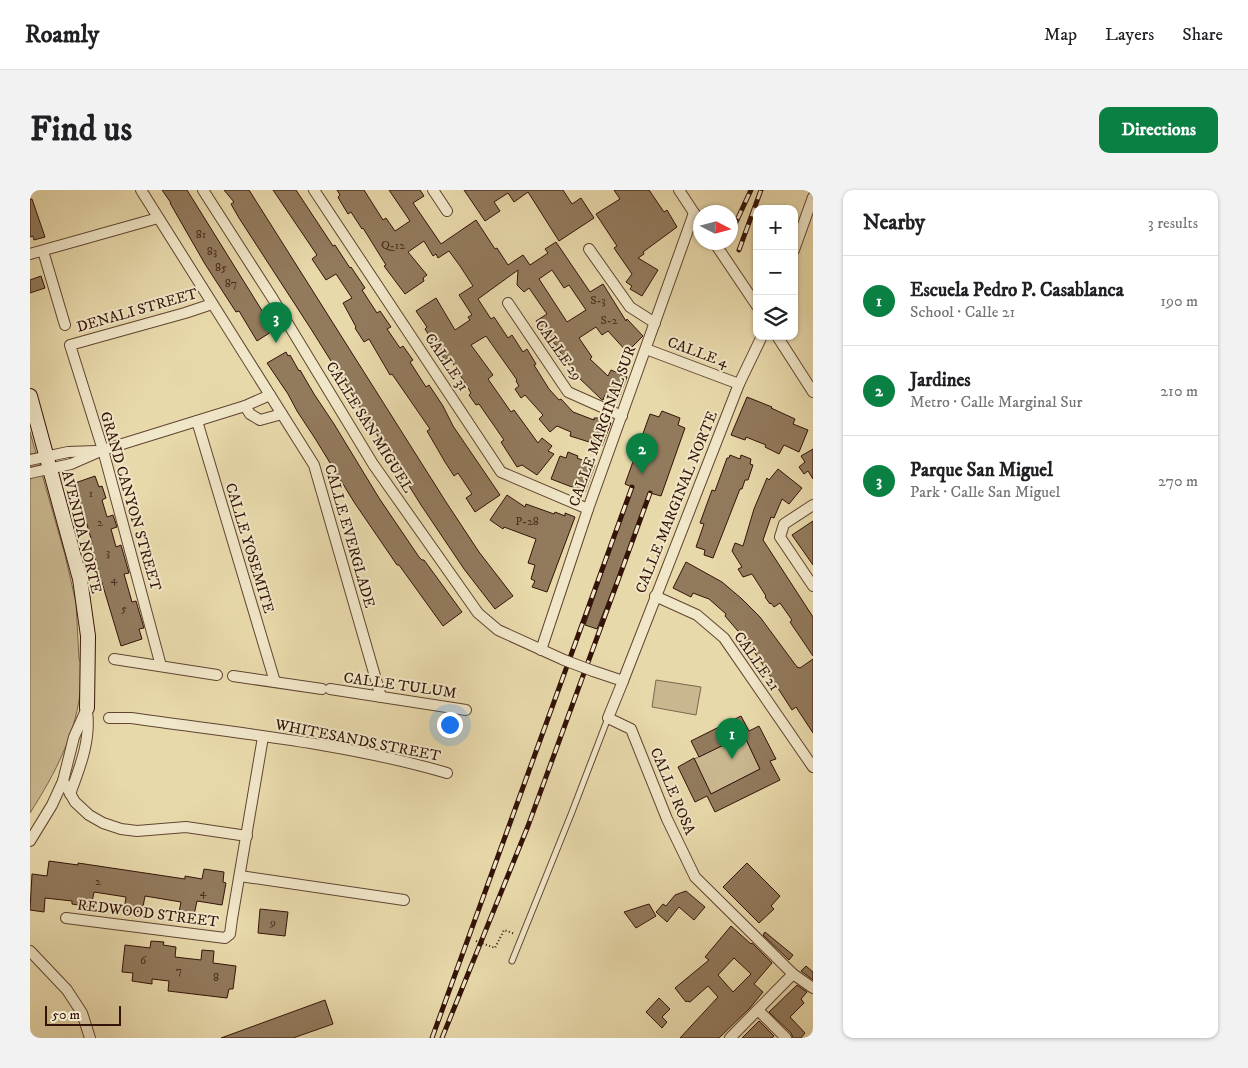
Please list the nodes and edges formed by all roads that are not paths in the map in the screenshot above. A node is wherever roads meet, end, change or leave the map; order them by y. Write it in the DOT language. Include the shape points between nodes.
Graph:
graph roads {
  1 [pos="141,190"];
  2 [pos="203,190"];
  3 [pos="314,190"];
  4 [pos="433,190"];
  5 [pos="679,190"];
  6 [pos="813,197"];
  7 [pos="447,211"];
  8 [pos="693,211"];
  9 [pos="693,216"];
  10 [pos="158,218"];
  11 [pos="798,239"];
  12 [pos="589,249"];
  13 [pos="719,250"];
  14 [pos="43,251"];
  15 [pos="30,254"];
  16 [pos="753,300"];
  17 [pos="508,303"];
  18 [pos="212,304"];
  19 [pos="655,323"];
  20 [pos="65,325"];
  21 [pos="760,340"];
  22 [pos="780,340"];
  23 [pos="70,345"];
  24 [pos="646,349"];
  25 [pos="739,384"];
  26 [pos="813,392"];
  27 [pos="270,395"];
  28 [pos="30,396"];
  29 [pos="245,406"];
  30 [pos="282,414"];
  31 [pos="622,416"];
  32 [pos="197,421"];
  33 [pos="102,450"];
  34 [pos="30,460"];
  35 [pos="49,463"];
  36 [pos="30,473"];
  37 [pos="813,505"];
  38 [pos="588,509"];
  39 [pos="813,586"];
  40 [pos="655,596"];
  41 [pos="541,650"];
  42 [pos="114,659"];
  43 [pos="161,666"];
  44 [pos="217,675"];
  45 [pos="233,676"];
  46 [pos="622,681"];
  47 [pos="274,682"];
  48 [pos="381,698"];
  49 [pos="87,708"];
  50 [pos="466,710"];
  51 [pos="109,718"];
  52 [pos="608,718"];
  53 [pos="263,737"];
  54 [pos="813,767"];
  55 [pos="447,773"];
  56 [pos="63,781"];
  57 [pos="70,794"];
  58 [pos="247,836"];
  59 [pos="30,841"];
  60 [pos="240,876"];
  61 [pos="404,900"];
  62 [pos="66,918"];
  63 [pos="30,951"];
  64 [pos="512,961"];
  65 [pos="793,974"];
  66 [pos="813,988"];
  67 [pos="758,1010"];
  68 [pos="733,1037"];
  69 [pos="90,1038"];
  70 [pos="786,1038"];
  1 -- 10 [label="street, CALLE EVERGLADE"];
  2 -- 41 [label="street, CALLE SAN MIGUEL" via="373,464 478,613 498,630"];
  3 -- 38 [label="street, CALLE 31" via="501,472"];
  4 -- 7 [label="street"];
  5 -- 8 [label="street"];
  6 -- 11 [label="street"];
  9 -- 19 [label="street, CALLE MARGINAL SUR"];
  10 -- 14 [label="street"];
  10 -- 18 [label="street, CALLE EVERGLADE"];
  12 -- 19 [label="street" via="630,307"];
  13 -- 16 [label="street"];
  14 -- 15 [label="street"];
  14 -- 20 [label="street"];
  17 -- 31 [label="street, CALLE 29" via="568,392"];
  18 -- 23 [label="street, DENALI STREET"];
  18 -- 27 [label="street, CALLE EVERGLADE"];
  19 -- 24 [label="street, CALLE MARGINAL SUR"];
  21 -- 25 [label="street, CALLE MARGINAL NORTE"];
  22 -- 26 [label="street"];
  23 -- 33 [label="street, GRAND CANYON STREET"];
  24 -- 25 [label="street, CALLE 4"];
  24 -- 31 [label="street, CALLE MARGINAL SUR"];
  25 -- 40 [label="street, CALLE MARGINAL NORTE"];
  27 -- 29 [label="street"];
  27 -- 30 [label="street, CALLE EVERGLADE"];
  28 -- 35 [label="street, AVENIDA NORTE"];
  29 -- 30 [label="street" via="260,420"];
  29 -- 32 [label="street"];
  30 -- 48 [label="street, CALLE EVERGLADE" via="314,465"];
  31 -- 38 [label="street, CALLE MARGINAL SUR"];
  32 -- 33 [label="street"];
  32 -- 47 [label="street, CALLE YOSEMITE"];
  33 -- 35 [label="street" via="68,452"];
  33 -- 43 [label="street, GRAND CANYON STREET"];
  34 -- 35 [label="street"];
  35 -- 36 [label="street"];
  35 -- 49 [label="street, AVENIDA NORTE" via="80,580 88,636"];
  37 -- 39 [label="street" via="784,524 780,537"];
  38 -- 41 [label="street, CALLE MARGINAL SUR"];
  40 -- 46 [label="street, CALLE MARGINAL NORTE"];
  40 -- 54 [label="street, CALLE 21" via="698,615 724,638"];
  41 -- 46 [label="street, bridge"];
  42 -- 43 [label="street"];
  43 -- 44 [label="street"];
  45 -- 47 [label="street, CALLE TULUM"];
  46 -- 52 [label="street"];
  47 -- 48 [label="street, CALLE TULUM"];
  48 -- 50 [label="street, CALLE TULUM"];
  49 -- 56 [label="street" via="74,737"];
  49 -- 57 [label="street" via="84,759"];
  51 -- 53 [label="street, WHITESANDS STREET" via="131,718"];
  52 -- 64 [label="lane"];
  52 -- 65 [label="street, CALLE ROSA" via="631,728 667,819 695,877"];
  53 -- 55 [label="street, WHITESANDS STREET" via="367,754"];
  53 -- 58 [label="street"];
  56 -- 57 [label="street"];
  56 -- 59 [label="street"];
  57 -- 58 [label="street" via="89,815 121,829 186,827"];
  58 -- 60 [label="street"];
  60 -- 61 [label="street"];
  60 -- 62 [label="street, REDWOOD STREET" via="230,934 225,938"];
  63 -- 69 [label="street" via="66,990 82,1013"];
  65 -- 66 [label="street"];
  65 -- 67 [label="street"];
  67 -- 68 [label="street"];
  67 -- 70 [label="street"];
}
